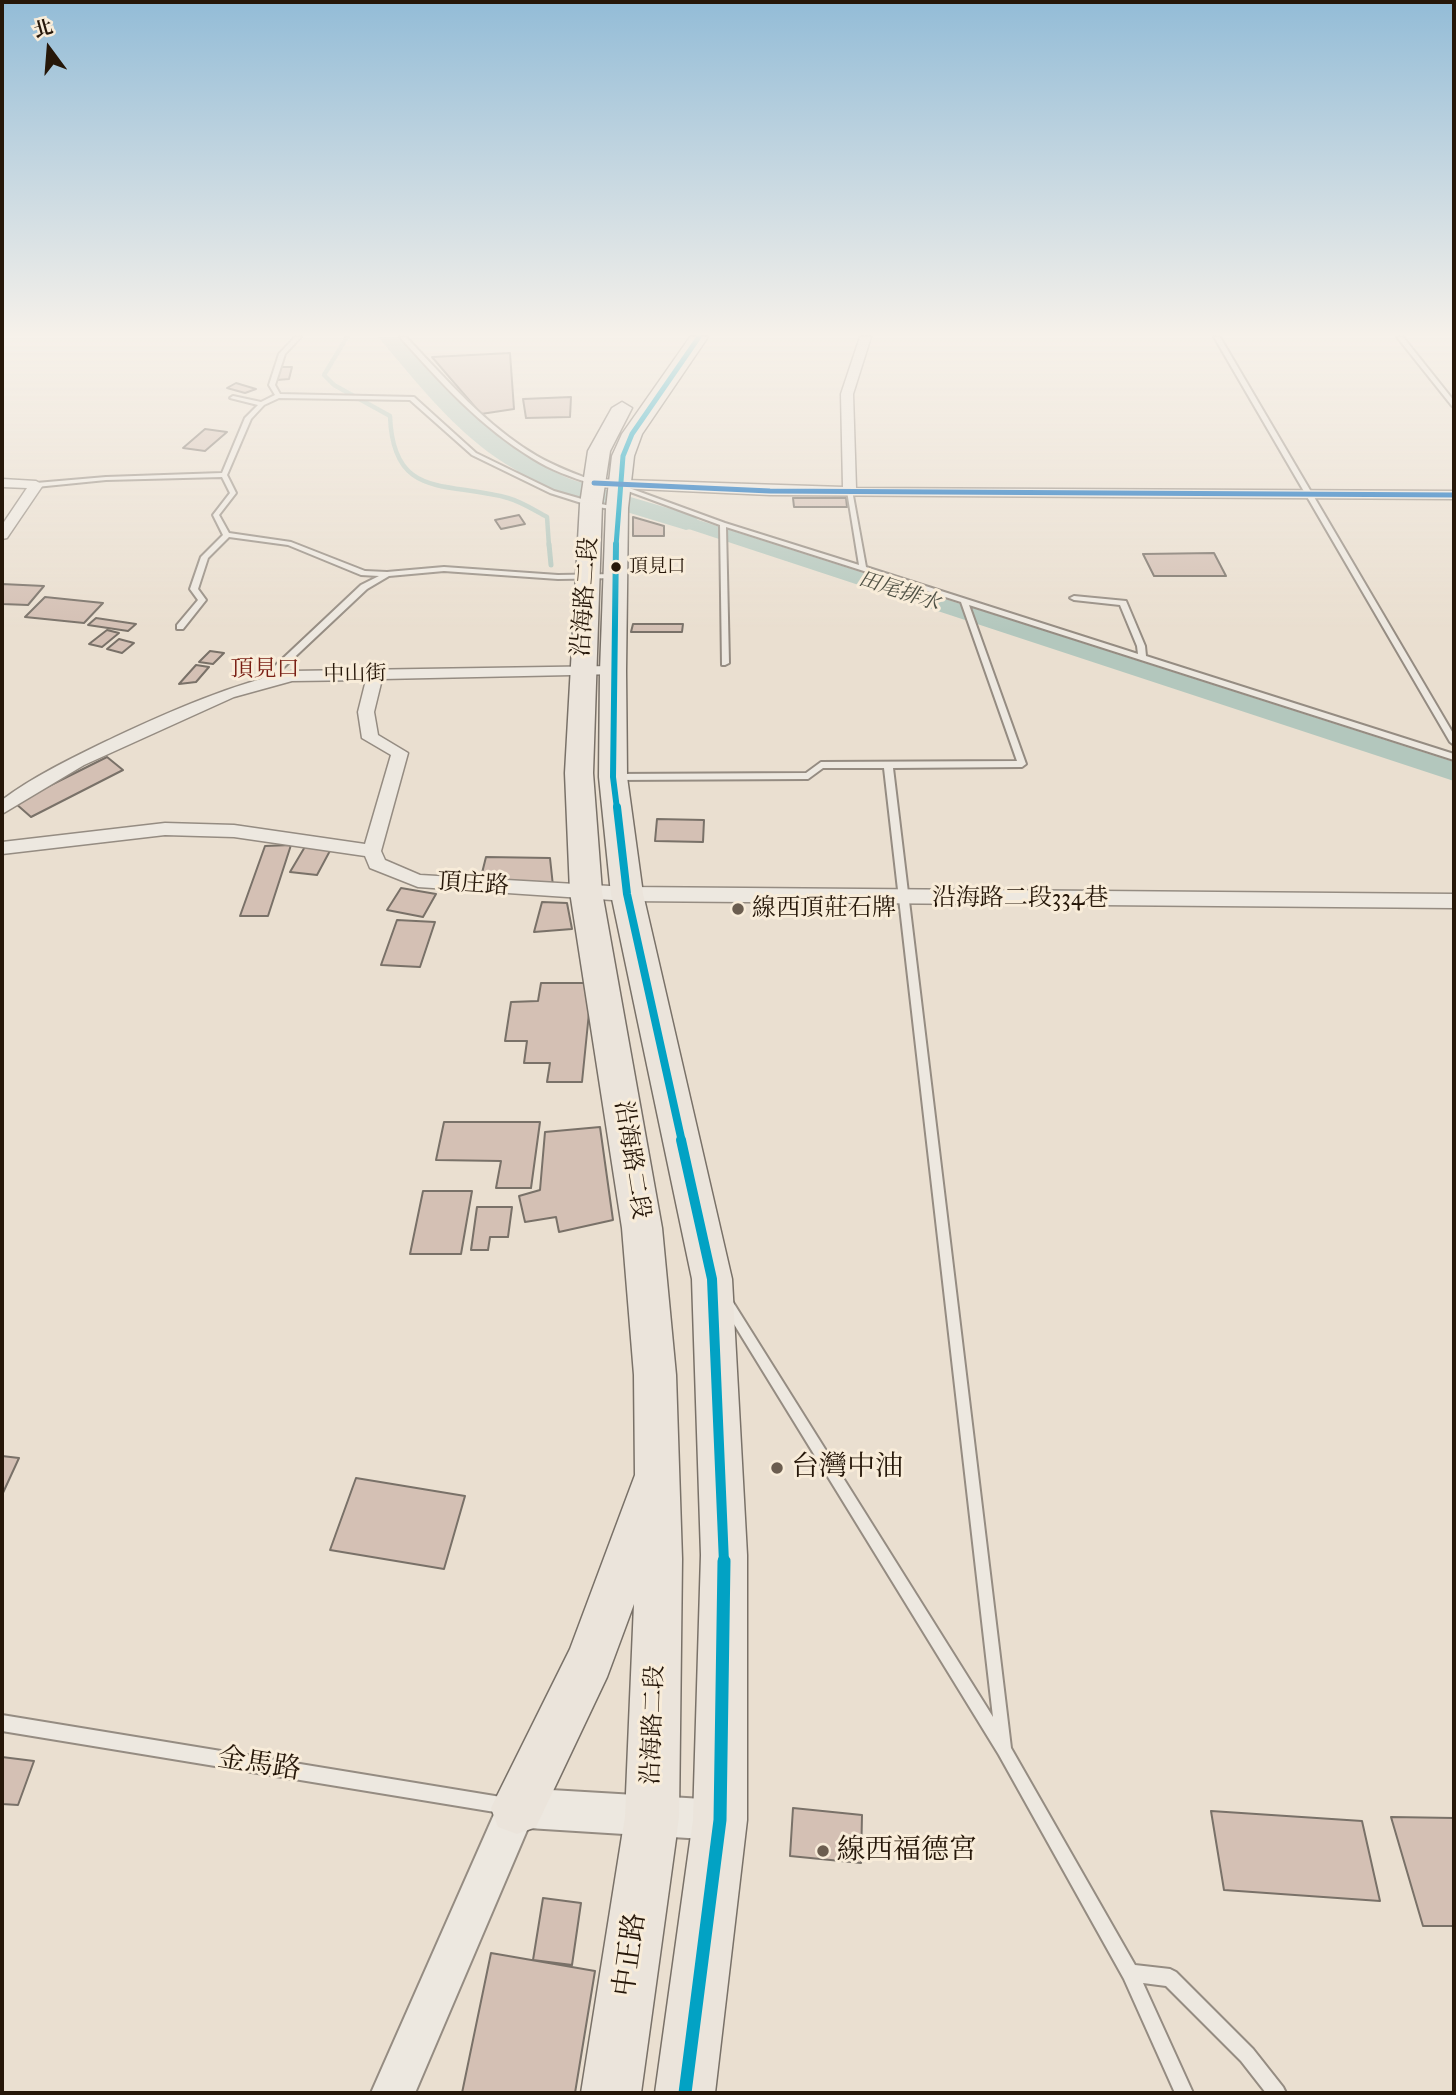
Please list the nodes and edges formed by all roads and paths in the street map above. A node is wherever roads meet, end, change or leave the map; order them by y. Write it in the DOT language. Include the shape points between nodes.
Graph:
graph roads {
  1 [pos="241,435"];
  2 [pos="453,435"];
  3 [pos="499,435"];
  4 [pos="606,435"];
  5 [pos="631,435"];
  6 [pos="848,435"];
  7 [pos="1276,435"];
  8 [pos="224,475"];
  9 [pos="2,483"];
  10 [pos="36,485"];
  11 [pos="850,491"];
  12 [pos="1312,494"];
  13 [pos="606,495"];
  14 [pos="1454,495"];
  15 [pos="723,527"];
  16 [pos="2,535"];
  17 [pos="227,535"];
  18 [pos="863,566"];
  19 [pos="387,574"];
  20 [pos="602,577"];
  21 [pos="1074,598"];
  22 [pos="964,601"];
  23 [pos="180,626"];
  24 [pos="1142,658"];
  25 [pos="725,663"];
  26 [pos="597,672"];
  27 [pos="375,675"];
  28 [pos="263,682"];
  29 [pos="1454,741"];
  30 [pos="1454,757"];
  31 [pos="888,765"];
  32 [pos="613,777"];
  33 [pos="2,808"];
  34 [pos="2,848"];
  35 [pos="372,851"];
  36 [pos="586,892"];
  37 [pos="627,894"];
  38 [pos="906,898"];
  39 [pos="1454,901"];
  40 [pos="712,1279"];
  41 [pos="657,1471"];
  42 [pos="2,1723"];
  43 [pos="1003,1750"];
  44 [pos="517,1808"];
  45 [pos="652,1818"];
  46 [pos="720,1820"];
  47 [pos="1130,1973"];
  48 [pos="393,2093"];
  49 [pos="611,2093"];
  50 [pos="685,2093"];
  51 [pos="1184,2093"];
  52 [pos="1277,2093"];
  1 -- 8 [label="lane"];
  2 -- 13 [label="lane" via="474,454 552,492"];
  3 -- 13 [label="lane"];
  4 -- 13 [label="main road, 沿海路二段" via="599,451"];
  5 -- 13 [label="main road, 沿海路二段"];
  6 -- 11 [label="street"];
  7 -- 12 [label="lane"];
  8 -- 10 [label="lane"];
  8 -- 17 [label="lane" via="233,493 216,515"];
  9 -- 10 [label="street"];
  10 -- 16 [label="street"];
  11 -- 12 [label="street"];
  11 -- 13 [label="street"];
  11 -- 18 [label="lane"];
  12 -- 14 [label="street"];
  12 -- 29 [label="lane"];
  13 -- 15 [label="lane"];
  13 -- 20 [label="main road, 沿海路二段"];
  15 -- 18 [label="lane"];
  15 -- 25 [label="lane"];
  17 -- 19 [label="lane" via="289,543 364,573"];
  17 -- 23 [label="lane" via="205,557 194,589 202,600"];
  18 -- 22 [label="lane"];
  19 -- 20 [label="lane" via="444,569"];
  19 -- 28 [label="lane" via="364,587"];
  20 -- 26 [label="main road, 沿海路二段"];
  21 -- 24 [label="lane" via="1124,603"];
  22 -- 24 [label="lane"];
  22 -- 31 [label="lane" via="1022,765"];
  24 -- 30 [label="lane"];
  26 -- 27 [label="street, 中山街"];
  26 -- 32 [label="main road, 沿海路二段"];
  26 -- 36 [label="main road, 沿海路二段" via="579,773"];
  27 -- 28 [label="street, 中山街" via="292,676"];
  27 -- 35 [label="street" via="366,712 370,738 400,753"];
  28 -- 33 [label="street, 中山街" via="222,694 38,781"];
  31 -- 32 [label="lane" via="821,765 808,776"];
  31 -- 38 [label="lane"];
  32 -- 37 [label="main road, 沿海路二段"];
  34 -- 35 [label="street" via="165,829 234,831"];
  35 -- 36 [label="street, 頂庄路" via="377,864 418,881"];
  36 -- 37 [label="street, 沿海路二段334巷"];
  36 -- 41 [label="main road, 沿海路二段" via="642,1228 655,1375"];
  37 -- 38 [label="street, 沿海路二段334巷"];
  37 -- 40 [label="main road, 沿海路二段"];
  38 -- 39 [label="street, 沿海路二段334巷"];
  38 -- 43 [label="lane"];
  40 -- 43 [label="lane"];
  40 -- 46 [label="main road, 沿海路二段" via="724,1555"];
  41 -- 44 [label="main road" via="590,1660"];
  41 -- 45 [label="main road, 沿海路二段"];
  42 -- 44 [label="lane, 金馬路"];
  43 -- 47 [label="lane"];
  44 -- 45 [label="street, 沿海路二段"];
  44 -- 48 [label="street"];
  45 -- 46 [label="street, 沿海路二段"];
  45 -- 49 [label="main road, 中正路"];
  46 -- 50 [label="main road"];
  47 -- 51 [label="lane"];
  47 -- 52 [label="lane" via="1170,1978 1247,2055"];
}
